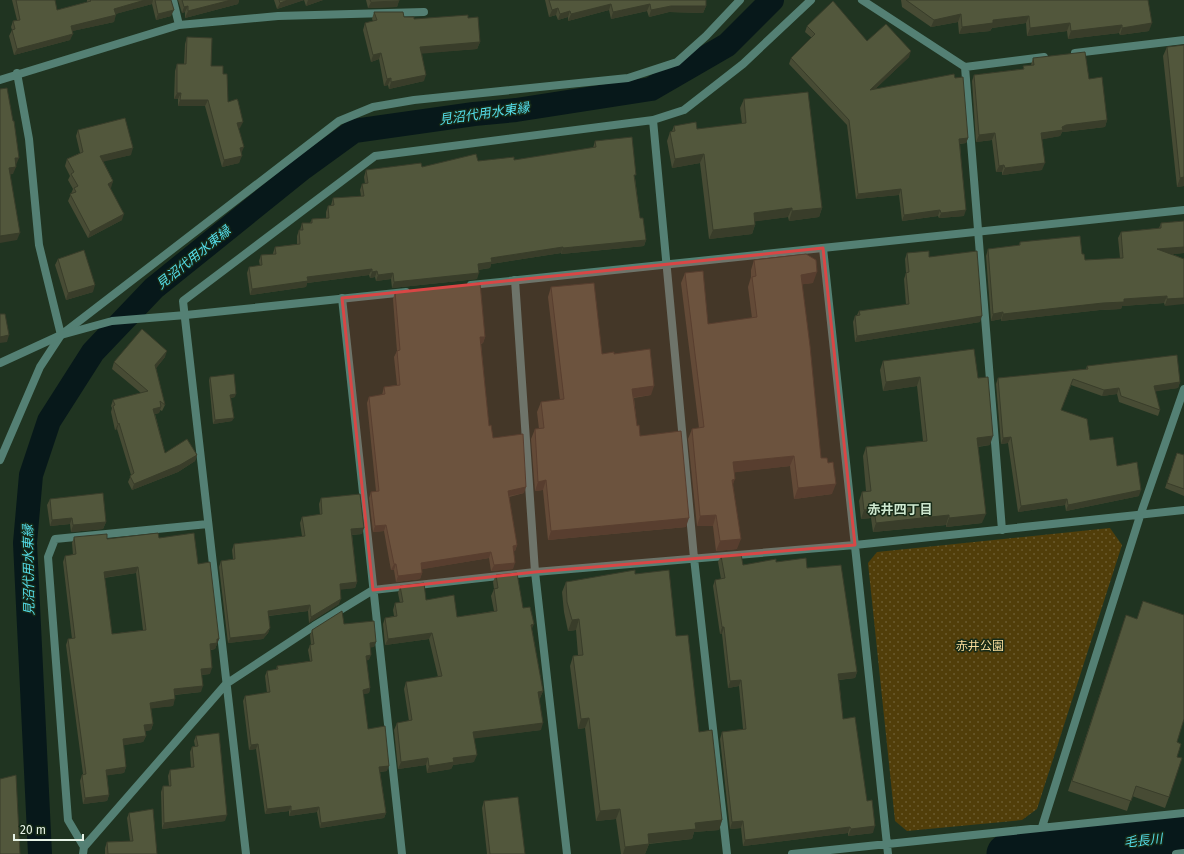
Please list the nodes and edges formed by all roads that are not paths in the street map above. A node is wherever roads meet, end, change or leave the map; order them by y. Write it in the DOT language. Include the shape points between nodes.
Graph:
graph roads {
  1 [pos="173,0"];
  2 [pos="740,0"];
  3 [pos="811,0"];
  4 [pos="862,0"];
  5 [pos="424,12"];
  6 [pos="179,25"];
  7 [pos="1184,40"];
  8 [pos="1067,55"];
  9 [pos="1051,56"];
  10 [pos="965,67"];
  11 [pos="17,73"];
  12 [pos="0,80"];
  13 [pos="653,120"];
  14 [pos="1184,210"];
  15 [pos="978,231"];
  16 [pos="823,248"];
  17 [pos="667,264"];
  18 [pos="515,280"];
  19 [pos="460,286"];
  20 [pos="413,291"];
  21 [pos="342,298"];
  22 [pos="186,315"];
  23 [pos="61,335"];
  24 [pos="0,363"];
  25 [pos="1184,389"];
  26 [pos="0,460"];
  27 [pos="1184,510"];
  28 [pos="1140,516"];
  29 [pos="208,524"];
  30 [pos="1002,530"];
  31 [pos="855,545"];
  32 [pos="694,558"];
  33 [pos="535,572"];
  34 [pos="373,590"];
  35 [pos="226,684"];
  36 [pos="1184,813"];
  37 [pos="1042,827"];
  38 [pos="886,843"];
  39 [pos="84,851"];
  40 [pos="1184,853"];
  41 [pos="246,854"];
  42 [pos="402,854"];
  43 [pos="567,854"];
  44 [pos="727,854"];
  45 [pos="792,854"];
  46 [pos="888,854"];
  47 [pos="1176,854"];
  1 -- 6 [label="street"];
  2 -- 23 [label="street" via="677,62 628,78 414,100 373,107 338,121"];
  3 -- 13 [label="street" via="743,64 684,110"];
  4 -- 10 [label="street"];
  5 -- 6 [label="street" via="278,16"];
  6 -- 11 [label="street"];
  7 -- 8 [label="street"];
  9 -- 10 [label="street"];
  10 -- 15 [label="street"];
  11 -- 12 [label="street"];
  11 -- 23 [label="street" via="29,139 39,245"];
  13 -- 17 [label="street"];
  13 -- 22 [label="street" via="375,156 183,301"];
  14 -- 15 [label="street"];
  15 -- 16 [label="street"];
  15 -- 30 [label="street"];
  16 -- 17 [label="street"];
  16 -- 31 [label="street"];
  17 -- 18 [label="street"];
  17 -- 32 [label="street"];
  18 -- 19 [label="street"];
  18 -- 33 [label="street"];
  20 -- 21 [label="street"];
  21 -- 22 [label="street"];
  21 -- 34 [label="street"];
  22 -- 23 [label="street" via="112,321"];
  22 -- 29 [label="street"];
  23 -- 24 [label="street"];
  23 -- 26 [label="street" via="40,367"];
  25 -- 28 [label="street"];
  27 -- 28 [label="street"];
  28 -- 30 [label="street"];
  28 -- 37 [label="street"];
  29 -- 35 [label="street"];
  29 -- 39 [label="street" via="55,538 48,557 68,820"];
  30 -- 31 [label="street"];
  31 -- 32 [label="street"];
  31 -- 38 [label="street"];
  32 -- 33 [label="street"];
  32 -- 44 [label="street"];
  33 -- 34 [label="street"];
  33 -- 43 [label="street"];
  34 -- 35 [label="street"];
  34 -- 42 [label="street"];
  35 -- 39 [label="street"];
  35 -- 41 [label="street"];
  36 -- 37 [label="street"];
  37 -- 38 [label="street"];
  38 -- 45 [label="street"];
  38 -- 46 [label="street"];
  40 -- 47 [label="street"];
}
